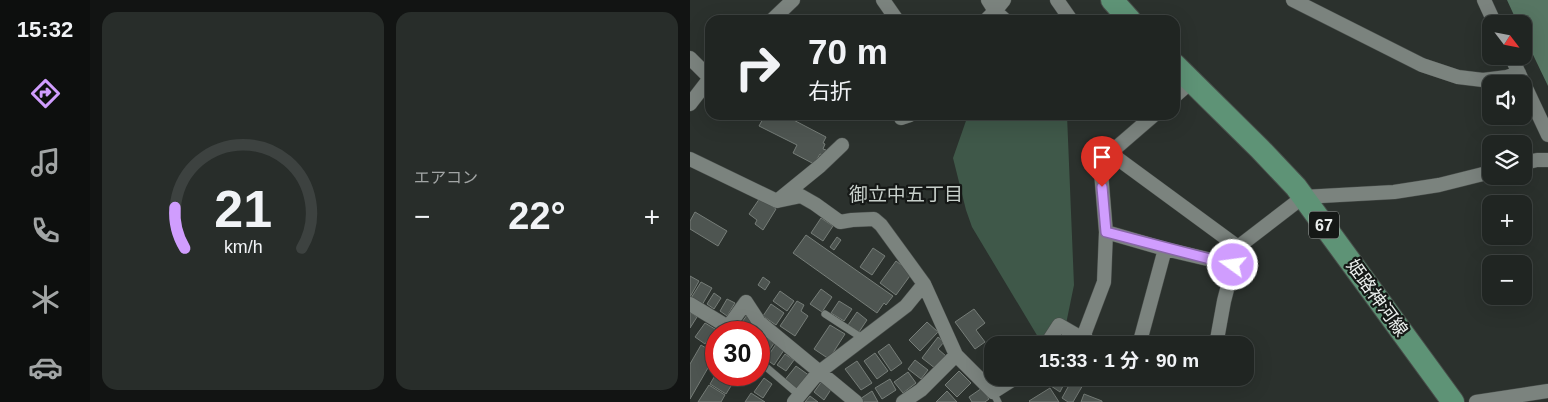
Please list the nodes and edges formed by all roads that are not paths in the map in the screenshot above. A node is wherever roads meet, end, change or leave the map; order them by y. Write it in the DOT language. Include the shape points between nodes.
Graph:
graph roads {
  1 [pos="793,0"];
  2 [pos="883,0"];
  3 [pos="1056,0"];
  4 [pos="1112,0"];
  5 [pos="1294,0"];
  6 [pos="1484,0"];
  7 [pos="777,15"];
  8 [pos="894,15"];
  9 [pos="1067,15"];
  10 [pos="1126,15"];
  11 [pos="1491,15"];
  12 [pos="690,58"];
  13 [pos="1180,70"];
  14 [pos="705,76"];
  15 [pos="1482,80"];
  16 [pos="1192,81"];
  17 [pos="705,86"];
  18 [pos="1180,92"];
  19 [pos="1532,101"];
  20 [pos="690,104"];
  21 [pos="1145,120"];
  22 [pos="1548,135"];
  23 [pos="842,145"];
  24 [pos="1110,152"];
  25 [pos="690,159"];
  26 [pos="1548,160"];
  27 [pos="1532,162"];
  28 [pos="1482,174"];
  29 [pos="1304,198"];
  30 [pos="777,201"];
  31 [pos="1106,232"];
  32 [pos="1238,246"];
  33 [pos="1165,249"];
  34 [pos="1233,265"];
  35 [pos="924,284"];
  36 [pos="690,304"];
  37 [pos="825,314"];
  38 [pos="1052,336"];
  39 [pos="1078,336"];
  40 [pos="1087,336"];
  41 [pos="1141,336"];
  42 [pos="1218,336"];
  43 [pos="862,338"];
  44 [pos="956,355"];
  45 [pos="770,372"];
  46 [pos="818,373"];
  47 [pos="1007,386"];
  48 [pos="1548,391"];
  49 [pos="796,398"];
  50 [pos="995,399"];
  51 [pos="856,402"];
  52 [pos="903,402"];
  53 [pos="1453,402"];
  54 [pos="1476,402"];
  1 -- 7 [label="street"];
  2 -- 8 [label="street"];
  3 -- 9 [label="street"];
  4 -- 10 [label="main road"];
  5 -- 15 [label="street" via="1422,65 1458,77"];
  6 -- 11 [label="street"];
  12 -- 14 [label="street"];
  13 -- 16 [label="main road, 姫路神河線 / 67"];
  16 -- 18 [label="street"];
  16 -- 29 [label="main road, 姫路神河線 / 67"];
  17 -- 20 [label="street"];
  19 -- 22 [label="street"];
  21 -- 24 [label="street"];
  23 -- 30 [label="street"];
  24 -- 31 [label="street" via="1101,172"];
  24 -- 32 [label="street"];
  25 -- 30 [label="street"];
  26 -- 27 [label="street"];
  28 -- 29 [label="street" via="1394,192"];
  29 -- 32 [label="street"];
  29 -- 53 [label="main road, 姫路神河線 / 67"];
  30 -- 35 [label="street" via="801,196 840,222 874,219 882,225"];
  31 -- 33 [label="street"];
  31 -- 40 [label="street" via="1104,282 1085,332"];
  32 -- 34 [label="street"];
  33 -- 34 [label="street"];
  33 -- 41 [label="street"];
  34 -- 42 [label="street"];
  35 -- 43 [label="street" via="906,306"];
  35 -- 44 [label="street"];
  36 -- 46 [label="street" via="728,326 746,302 759,322"];
  37 -- 43 [label="lane"];
  38 -- 39 [label="street" via="1059,325"];
  43 -- 46 [label="street"];
  44 -- 50 [label="street"];
  44 -- 52 [label="street" via="922,390"];
  45 -- 49 [label="lane"];
  46 -- 49 [label="street"];
  46 -- 51 [label="street"];
  47 -- 50 [label="street"];
  48 -- 54 [label="street"];
}
